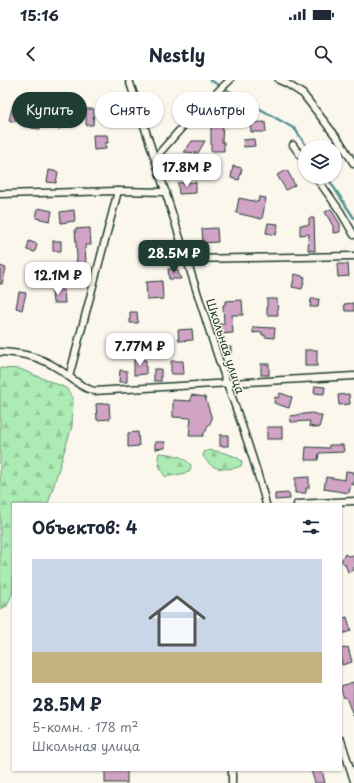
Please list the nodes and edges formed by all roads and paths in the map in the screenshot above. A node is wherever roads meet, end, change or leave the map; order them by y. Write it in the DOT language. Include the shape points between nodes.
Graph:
graph roads {
  1 [pos="129,80"];
  2 [pos="230,80"];
  3 [pos="279,80"];
  4 [pos="293,146"];
  5 [pos="298,153"];
  6 [pos="155,158"];
  7 [pos="354,164"];
  8 [pos="321,184"];
  9 [pos="118,191"];
  10 [pos="166,192"];
  11 [pos="0,194"];
  12 [pos="354,235"];
  13 [pos="354,256"];
  14 [pos="186,259"];
  15 [pos="0,352"];
  16 [pos="354,376"];
  17 [pos="69,377"];
  18 [pos="226,384"];
  19 [pos="354,501"];
  20 [pos="266,503"];
  21 [pos="317,503"];
  22 [pos="342,743"];
  23 [pos="232,771"];
  24 [pos="354,781"];
  25 [pos="232,783"];
  1 -- 6 [label="street, Школьная улица"];
  2 -- 6 [label="street" via="192,116"];
  3 -- 7 [label="street" via="303,94"];
  4 -- 5 [label="street"];
  6 -- 10 [label="street, Школьная улица"];
  8 -- 12 [label="street"];
  9 -- 10 [label="street"];
  9 -- 11 [label="street"];
  9 -- 17 [label="street"];
  10 -- 14 [label="street, Школьная улица"];
  13 -- 14 [label="street"];
  14 -- 18 [label="street, Школьная улица"];
  15 -- 17 [label="street" via="38,357"];
  16 -- 18 [label="street"];
  17 -- 18 [label="street" via="94,391"];
  18 -- 20 [label="street, Школьная улица" via="250,446"];
  19 -- 21 [label="street"];
  22 -- 24 [label="street"];
  23 -- 25 [label="street"];
}
